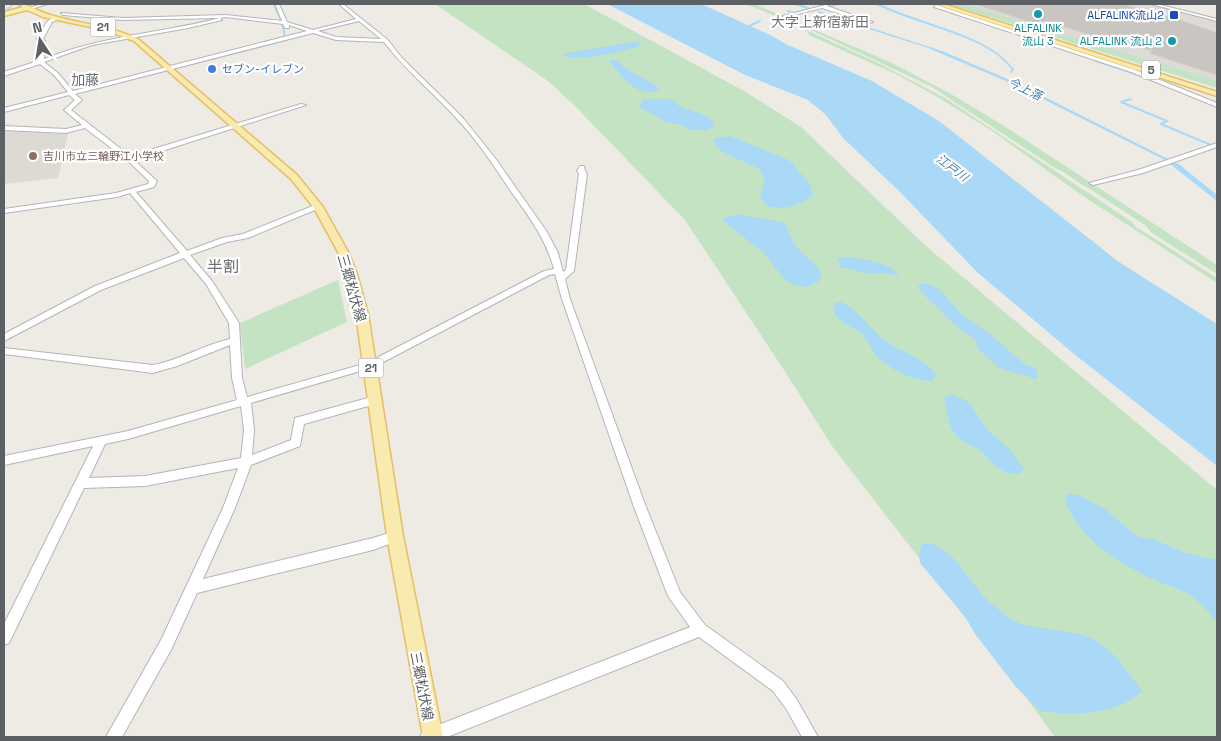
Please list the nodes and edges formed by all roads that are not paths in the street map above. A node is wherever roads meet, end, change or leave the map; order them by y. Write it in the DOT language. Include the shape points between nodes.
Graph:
graph roads {
  1 [pos="45,4"];
  2 [pos="277,4"];
  3 [pos="341,4"];
  4 [pos="833,4"];
  5 [pos="944,4"];
  6 [pos="1154,4"];
  7 [pos="937,5"];
  8 [pos="26,7"];
  9 [pos="824,7"];
  10 [pos="4,11"];
  11 [pos="60,15"];
  12 [pos="96,16"];
  13 [pos="786,16"];
  14 [pos="231,17"];
  15 [pos="360,19"];
  16 [pos="1217,20"];
  17 [pos="80,22"];
  18 [pos="872,22"];
  19 [pos="286,23"];
  20 [pos="312,32"];
  21 [pos="130,36"];
  22 [pos="290,38"];
  23 [pos="1047,40"];
  24 [pos="386,41"];
  25 [pos="41,62"];
  26 [pos="169,68"];
  27 [pos="4,74"];
  28 [pos="1217,92"];
  29 [pos="71,93"];
  30 [pos="1217,100"];
  31 [pos="303,105"];
  32 [pos="1217,105"];
  33 [pos="4,110"];
  34 [pos="88,125"];
  35 [pos="236,125"];
  36 [pos="4,128"];
  37 [pos="1217,145"];
  38 [pos="129,159"];
  39 [pos="582,167"];
  40 [pos="1093,183"];
  41 [pos="132,191"];
  42 [pos="318,207"];
  43 [pos="4,211"];
  44 [pos="185,254"];
  45 [pos="559,274"];
  46 [pos="4,338"];
  47 [pos="235,341"];
  48 [pos="4,351"];
  49 [pos="370,365"];
  50 [pos="375,400"];
  51 [pos="245,402"];
  52 [pos="101,441"];
  53 [pos="4,460"];
  54 [pos="246,462"];
  55 [pos="79,483"];
  56 [pos="395,536"];
  57 [pos="193,588"];
  58 [pos="700,630"];
  59 [pos="4,638"];
  60 [pos="114,737"];
  61 [pos="431,737"];
  62 [pos="810,737"];
  1 -- 8 [label="street"];
  2 -- 19 [label="street"];
  3 -- 15 [label="street"];
  4 -- 9 [label="street"];
  5 -- 28 [label="main road, 5"];
  6 -- 16 [label="street"];
  7 -- 23 [label="main road, 5"];
  7 -- 32 [label="street" via="1133,71"];
  8 -- 10 [label="main road"];
  8 -- 11 [label="main road, 三郷松伏線 / 21"];
  9 -- 13 [label="street"];
  9 -- 18 [label="street"];
  11 -- 12 [label="street"];
  11 -- 17 [label="main road, 三郷松伏線 / 21"];
  11 -- 25 [label="street" via="50,21 40,39"];
  12 -- 14 [label="street" via="124,19"];
  12 -- 17 [label="street"];
  14 -- 19 [label="street"];
  14 -- 21 [label="street"];
  15 -- 20 [label="street"];
  15 -- 24 [label="street"];
  17 -- 21 [label="main road, 三郷松伏線 / 21"];
  19 -- 20 [label="street"];
  19 -- 22 [label="street"];
  20 -- 22 [label="street"];
  20 -- 24 [label="street" via="336,38"];
  21 -- 25 [label="street" via="89,44"];
  21 -- 26 [label="main road, 三郷松伏線 / 21"];
  22 -- 26 [label="street"];
  23 -- 28 [label="main road, 5"];
  23 -- 30 [label="main road"];
  24 -- 45 [label="street" via="461,119 493,159 543,232 554,253"];
  25 -- 27 [label="street"];
  25 -- 29 [label="street"];
  26 -- 29 [label="street"];
  26 -- 35 [label="main road, 三郷松伏線 / 21"];
  29 -- 33 [label="street"];
  29 -- 34 [label="street" via="79,100 67,110"];
  31 -- 35 [label="street"];
  34 -- 36 [label="street" via="66,131"];
  34 -- 38 [label="street"];
  35 -- 38 [label="street"];
  35 -- 42 [label="main road, 三郷松伏線 / 21" via="294,177"];
  37 -- 40 [label="street" via="1175,161"];
  38 -- 41 [label="street" via="153,181"];
  39 -- 45 [label="street" via="570,271"];
  41 -- 43 [label="street"];
  41 -- 44 [label="street"];
  42 -- 44 [label="street" via="245,236"];
  42 -- 49 [label="main road, 三郷松伏線 / 21" via="334,232 351,271"];
  44 -- 46 [label="street" via="98,288"];
  44 -- 47 [label="street" via="209,283 234,323"];
  45 -- 49 [label="street" via="548,273"];
  45 -- 58 [label="street" via="634,490 675,596"];
  47 -- 48 [label="street" via="220,343 167,367 153,369"];
  47 -- 51 [label="street" via="237,378"];
  49 -- 50 [label="main road, 三郷松伏線 / 21"];
  49 -- 51 [label="street"];
  50 -- 54 [label="street" via="299,421 296,443"];
  50 -- 56 [label="main road, 三郷松伏線 / 21"];
  51 -- 52 [label="street"];
  51 -- 54 [label="street" via="249,430"];
  52 -- 53 [label="street"];
  52 -- 55 [label="street"];
  54 -- 55 [label="street" via="145,481"];
  54 -- 57 [label="street"];
  55 -- 59 [label="street"];
  56 -- 57 [label="street"];
  56 -- 61 [label="main road, 三郷松伏線 / 21"];
  57 -- 60 [label="street" via="166,645"];
  58 -- 61 [label="street"];
  58 -- 62 [label="street" via="778,686"];
}
